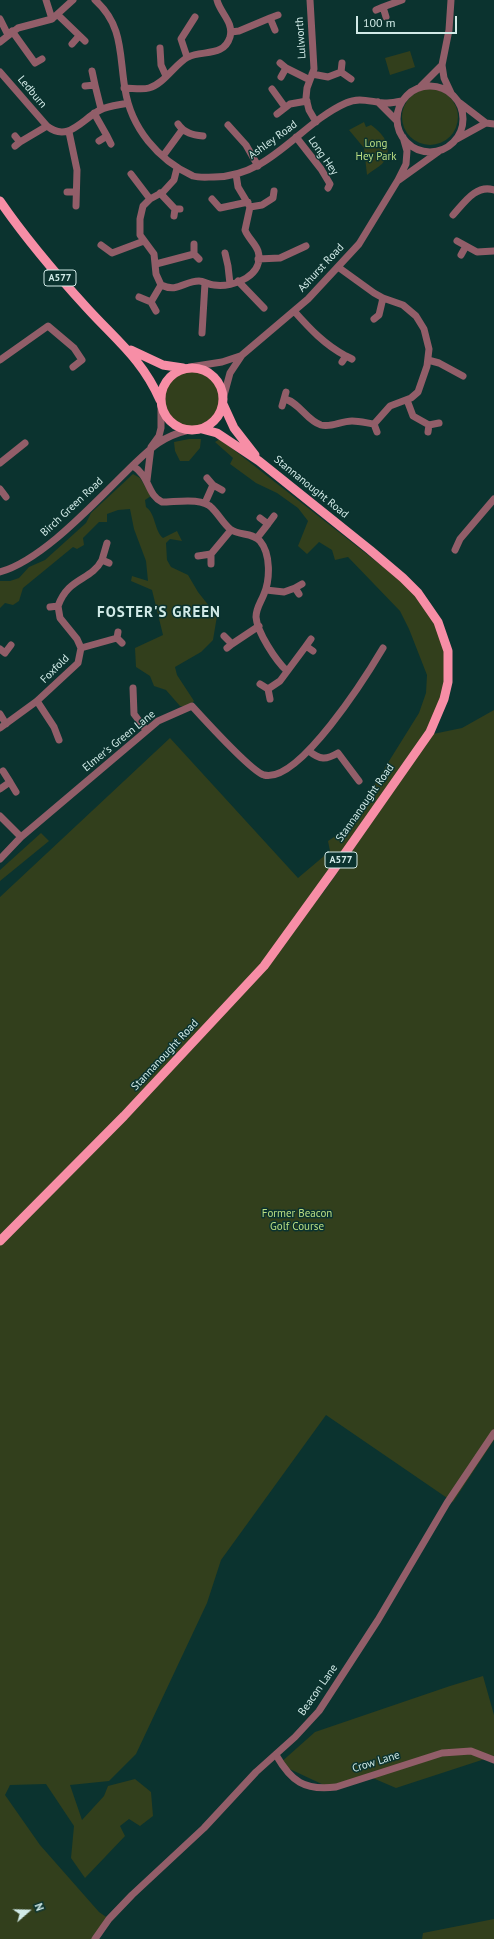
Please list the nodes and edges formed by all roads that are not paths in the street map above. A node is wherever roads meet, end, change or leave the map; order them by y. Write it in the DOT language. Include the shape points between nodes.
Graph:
graph roads {
  1 [pos="46,0"];
  2 [pos="73,0"];
  3 [pos="217,0"];
  4 [pos="310,0"];
  5 [pos="402,0"];
  6 [pos="451,0"];
  7 [pos="99,1"];
  8 [pos="278,15"];
  9 [pos="55,17"];
  10 [pos="195,17"];
  11 [pos="386,17"];
  12 [pos="270,18"];
  13 [pos="0,19"];
  14 [pos="275,30"];
  15 [pos="231,32"];
  16 [pos="10,33"];
  17 [pos="0,42"];
  18 [pos="72,44"];
  19 [pos="160,48"];
  20 [pos="187,57"];
  21 [pos="42,59"];
  22 [pos="443,62"];
  23 [pos="342,63"];
  24 [pos="92,71"];
  25 [pos="0,72"];
  26 [pos="341,72"];
  27 [pos="166,76"];
  28 [pos="281,77"];
  29 [pos="311,77"];
  30 [pos="350,79"];
  31 [pos="95,85"];
  32 [pos="85,86"];
  33 [pos="421,87"];
  34 [pos="124,88"];
  35 [pos="272,89"];
  36 [pos="451,93"];
  37 [pos="307,101"];
  38 [pos="402,101"];
  39 [pos="378,102"];
  40 [pos="128,103"];
  41 [pos="459,103"];
  42 [pos="285,107"];
  43 [pos="101,109"];
  44 [pos="94,113"];
  45 [pos="277,114"];
  46 [pos="397,120"];
  47 [pos="316,122"];
  48 [pos="490,123"];
  49 [pos="47,126"];
  50 [pos="228,126"];
  51 [pos="69,132"];
  52 [pos="107,136"];
  53 [pos="203,136"];
  54 [pos="296,137"];
  55 [pos="403,137"];
  56 [pos="456,140"];
  57 [pos="17,141"];
  58 [pos="99,141"];
  59 [pos="111,144"];
  60 [pos="440,150"];
  61 [pos="163,156"];
  62 [pos="258,166"];
  63 [pos="177,168"];
  64 [pos="131,174"];
  65 [pos="236,174"];
  66 [pos="398,180"];
  67 [pos="328,188"];
  68 [pos="494,190"];
  69 [pos="67,192"];
  70 [pos="76,192"];
  71 [pos="160,193"];
  72 [pos="275,197"];
  73 [pos="150,199"];
  74 [pos="212,200"];
  75 [pos="0,201"];
  76 [pos="249,204"];
  77 [pos="76,206"];
  78 [pos="177,211"];
  79 [pos="454,215"];
  80 [pos="144,241"];
  81 [pos="457,241"];
  82 [pos="194,244"];
  83 [pos="101,246"];
  84 [pos="306,246"];
  85 [pos="466,246"];
  86 [pos="494,251"];
  87 [pos="225,253"];
  88 [pos="461,255"];
  89 [pos="258,259"];
  90 [pos="156,264"];
  91 [pos="338,267"];
  92 [pos="238,281"];
  93 [pos="205,283"];
  94 [pos="230,284"];
  95 [pos="161,285"];
  96 [pos="139,297"];
  97 [pos="383,298"];
  98 [pos="151,302"];
  99 [pos="264,308"];
  100 [pos="156,311"];
  101 [pos="294,311"];
  102 [pos="374,319"];
  103 [pos="202,333"];
  104 [pos="128,348"];
  105 [pos="242,355"];
  106 [pos="346,359"];
  107 [pos="0,360"];
  108 [pos="428,360"];
  109 [pos="73,367"];
  110 [pos="186,368"];
  111 [pos="463,376"];
  112 [pos="284,399"];
  113 [pos="407,400"];
  114 [pos="223,402"];
  115 [pos="161,403"];
  116 [pos="439,423"];
  117 [pos="374,424"];
  118 [pos="202,429"];
  119 [pos="189,430"];
  120 [pos="377,432"];
  121 [pos="25,443"];
  122 [pos="152,447"];
  123 [pos="259,461"];
  124 [pos="0,463"];
  125 [pos="133,466"];
  126 [pos="207,478"];
  127 [pos="147,480"];
  128 [pos="213,485"];
  129 [pos="0,489"];
  130 [pos="222,490"];
  131 [pos="6,497"];
  132 [pos="494,499"];
  133 [pos="205,503"];
  134 [pos="274,516"];
  135 [pos="260,518"];
  136 [pos="268,524"];
  137 [pos="231,530"];
  138 [pos="257,538"];
  139 [pos="107,543"];
  140 [pos="455,550"];
  141 [pos="210,554"];
  142 [pos="198,556"];
  143 [pos="211,564"];
  144 [pos="0,572"];
  145 [pos="302,584"];
  146 [pos="266,590"];
  147 [pos="58,606"];
  148 [pos="50,607"];
  149 [pos="259,626"];
  150 [pos="224,636"];
  151 [pos="119,638"];
  152 [pos="311,639"];
  153 [pos="11,645"];
  154 [pos="306,646"];
  155 [pos="81,648"];
  156 [pos="384,648"];
  157 [pos="313,651"];
  158 [pos="2,653"];
  159 [pos="287,671"];
  160 [pos="260,684"];
  161 [pos="133,688"];
  162 [pos="268,689"];
  163 [pos="270,699"];
  164 [pos="37,701"];
  165 [pos="0,714"];
  166 [pos="3,726"];
  167 [pos="146,730"];
  168 [pos="59,740"];
  169 [pos="309,751"];
  170 [pos="3,771"];
  171 [pos="358,781"];
  172 [pos="10,782"];
  173 [pos="0,789"];
  174 [pos="16,792"];
  175 [pos="0,816"];
  176 [pos="22,837"];
  177 [pos="0,859"];
  178 [pos="0,1241"];
  179 [pos="494,1433"];
  180 [pos="276,1755"];
  181 [pos="494,1760"];
  182 [pos="95,1939"];
  1 -- 9 [label="street"];
  2 -- 9 [label="street"];
  3 -- 15 [label="street"];
  4 -- 29 [label="street, Lulworth" via="314,69"];
  5 -- 11 [label="street" via="379,9"];
  6 -- 22 [label="street"];
  7 -- 34 [label="street, Ashley Road" via="119,36"];
  8 -- 12 [label="street"];
  9 -- 16 [label="street"];
  9 -- 18 [label="street" via="82,39"];
  10 -- 20 [label="street" via="181,39"];
  12 -- 14 [label="street"];
  12 -- 15 [label="street"];
  13 -- 16 [label="street, Ledburn"];
  15 -- 20 [label="street" via="228,42 219,50"];
  16 -- 17 [label="street"];
  16 -- 21 [label="street, Ledburn" via="35,63"];
  19 -- 27 [label="street" via="161,65"];
  20 -- 27 [label="street"];
  22 -- 33 [label="street"];
  22 -- 36 [label="street" via="444,78"];
  23 -- 26 [label="street"];
  24 -- 31 [label="street"];
  25 -- 49 [label="street, Ledburn"];
  26 -- 29 [label="street, Lulworth" via="328,77"];
  26 -- 30 [label="street"];
  27 -- 34 [label="street" via="150,88"];
  28 -- 29 [label="street, Lulworth" via="283,65"];
  29 -- 37 [label="street, Lulworth" via="307,88"];
  31 -- 32 [label="street"];
  31 -- 43 [label="street"];
  33 -- 36 [label="street" via="436,86"];
  33 -- 38 [label="street"];
  34 -- 40 [label="street, Ashley Road"];
  35 -- 42 [label="street"];
  36 -- 41 [label="street"];
  37 -- 42 [label="street"];
  37 -- 47 [label="street, Lulworth"];
  38 -- 39 [label="street, Ashley Road"];
  38 -- 46 [label="street"];
  39 -- 46 [label="street"];
  39 -- 47 [label="street, Ashley Road" via="353,100"];
  40 -- 43 [label="street"];
  40 -- 61 [label="street, Ashley Road" via="137,125"];
  41 -- 48 [label="street"];
  41 -- 56 [label="street" via="463,123"];
  42 -- 45 [label="street"];
  43 -- 44 [label="street"];
  44 -- 51 [label="street"];
  44 -- 52 [label="street"];
  46 -- 55 [label="street"];
  47 -- 54 [label="street, Ashley Road"];
  48 -- 56 [label="street"];
  49 -- 51 [label="street" via="52,130"];
  49 -- 57 [label="street"];
  50 -- 62 [label="street" via="246,144"];
  51 -- 70 [label="street" via="77,170"];
  52 -- 58 [label="street"];
  52 -- 59 [label="street"];
  53 -- 61 [label="street" via="194,135 180,127"];
  54 -- 62 [label="street, Ashley Road"];
  54 -- 67 [label="street, Long Hey" via="326,175 330,184"];
  55 -- 60 [label="street" via="419,150"];
  55 -- 66 [label="street, Ashurst Road" via="407,151 406,164"];
  56 -- 60 [label="street"];
  60 -- 66 [label="street, Ashurst Road"];
  61 -- 63 [label="street, Ashley Road"];
  62 -- 65 [label="street, Ashley Road"];
  63 -- 65 [label="street, Ashley Road" via="198,178"];
  63 -- 71 [label="street" via="174,180"];
  64 -- 73 [label="street" via="133,184"];
  65 -- 76 [label="street" via="238,187"];
  66 -- 91 [label="street, Ashurst Road" via="359,244"];
  68 -- 79 [label="street" via="481,189 475,192"];
  69 -- 70 [label="street"];
  70 -- 77 [label="street"];
  71 -- 73 [label="street"];
  71 -- 78 [label="street"];
  72 -- 76 [label="street" via="262,205"];
  73 -- 80 [label="street" via="143,206 140,219 140,235"];
  74 -- 76 [label="street" via="220,208"];
  75 -- 104 [label="main road, A577" via="57,274 96,318"];
  76 -- 89 [label="street" via="245,230 255,245"];
  80 -- 83 [label="street" via="112,253"];
  80 -- 90 [label="street" via="154,254"];
  81 -- 85 [label="street"];
  82 -- 90 [label="street" via="196,257"];
  84 -- 89 [label="street" via="280,258"];
  85 -- 86 [label="street" via="477,252"];
  85 -- 88 [label="street"];
  87 -- 94 [label="street"];
  89 -- 92 [label="street" via="256,270 248,278"];
  90 -- 95 [label="street" via="156,274"];
  91 -- 97 [label="street"];
  91 -- 101 [label="street, Ashurst Road"];
  92 -- 94 [label="street"];
  92 -- 99 [label="street"];
  93 -- 94 [label="street" via="215,286"];
  93 -- 95 [label="street" via="199,281 176,288"];
  93 -- 103 [label="street"];
  95 -- 98 [label="street"];
  96 -- 98 [label="street"];
  97 -- 102 [label="street" via="379,315"];
  97 -- 108 [label="street" via="403,305 416,316 424,329 429,349"];
  98 -- 100 [label="street"];
  101 -- 105 [label="street, Ashurst Road"];
  101 -- 106 [label="street" via="319,338"];
  104 -- 110 [label="main road, A577" via="163,365"];
  104 -- 115 [label="main road, A577" via="150,377"];
  105 -- 110 [label="street, Ashurst Road" via="222,362"];
  105 -- 114 [label="street, Ashurst Road" via="230,373"];
  107 -- 109 [label="street" via="48,326 74,348 82,360"];
  108 -- 111 [label="street"];
  108 -- 113 [label="street" via="420,388 415,396"];
  110 -- 114 [label="main road, A577" via="206,371 213,376 219,383"];
  110 -- 115 [label="main road" via="166,380"];
  112 -- 117 [label="street" via="296,404 310,419 321,425 354,421"];
  113 -- 116 [label="street" via="413,416 429,429"];
  113 -- 117 [label="street" via="390,406"];
  114 -- 118 [label="main road" via="216,419"];
  114 -- 123 [label="main road, Stannanought Road / A577" via="234,428"];
  115 -- 119 [label="main road, A577" via="170,422 179,428"];
  115 -- 122 [label="street, Birch Green Road" via="161,428"];
  117 -- 120 [label="street"];
  118 -- 119 [label="main road, A577"];
  118 -- 123 [label="main road, Stannanought Road / A577" via="217,433"];
  119 -- 122 [label="street, Birch Green Road" via="168,436"];
  121 -- 124 [label="street"];
  122 -- 125 [label="street, Birch Green Road"];
  122 -- 127 [label="street"];
  123 -- 178 [label="main road, Stannanought Road / A577" via="403,578 429,606 438,622 448,651 448,682 444,699 430,732 264,966 124,1116"];
  125 -- 127 [label="street"];
  125 -- 144 [label="street, Birch Green Road" via="40,552"];
  126 -- 128 [label="street"];
  127 -- 133 [label="street" via="153,495 162,502"];
  128 -- 130 [label="street"];
  128 -- 133 [label="street"];
  129 -- 131 [label="street"];
  132 -- 140 [label="street" via="460,539"];
  133 -- 137 [label="street" via="211,506"];
  134 -- 136 [label="street"];
  135 -- 136 [label="street"];
  136 -- 138 [label="street"];
  137 -- 138 [label="street"];
  137 -- 141 [label="street"];
  138 -- 146 [label="street" via="267,556"];
  139 -- 147 [label="street" via="106,562 69,587"];
  141 -- 142 [label="street"];
  141 -- 143 [label="street"];
  145 -- 146 [label="street" via="297,591"];
  146 -- 149 [label="street" via="257,610 256,621"];
  147 -- 148 [label="street"];
  147 -- 155 [label="street, Foxfold" via="60,618"];
  149 -- 150 [label="street" via="230,646"];
  149 -- 159 [label="street" via="275,659"];
  151 -- 155 [label="street, Foxfold"];
  152 -- 154 [label="street"];
  153 -- 158 [label="street"];
  154 -- 157 [label="street"];
  154 -- 159 [label="street"];
  155 -- 164 [label="street, Foxfold" via="78,664"];
  156 -- 169 [label="street, Elmer's Green Lane" via="322,737"];
  159 -- 162 [label="street" via="280,681"];
  160 -- 162 [label="street"];
  161 -- 167 [label="street" via="134,714"];
  162 -- 163 [label="street"];
  164 -- 166 [label="street, Foxfold"];
  164 -- 168 [label="street" via="54,726"];
  165 -- 166 [label="street, Foxfold"];
  167 -- 169 [label="street, Elmer's Green Lane" via="158,721 192,706 256,771 263,775 273,775 286,769"];
  167 -- 176 [label="street, Elmer's Green Lane"];
  169 -- 171 [label="street" via="322,759 328,759 338,753"];
  170 -- 172 [label="street"];
  172 -- 173 [label="street"];
  172 -- 174 [label="street"];
  175 -- 176 [label="street"];
  176 -- 177 [label="street, Elmer's Green Lane"];
  179 -- 180 [label="street, Beacon Lane" via="428,1533 378,1620 323,1705"];
  180 -- 181 [label="street, Crow Lane" via="288,1774 296,1780 307,1786 322,1788 336,1787 442,1753 471,1751"];
  180 -- 182 [label="street, Beacon Lane" via="256,1772 204,1828 132,1895 109,1919"];
}
